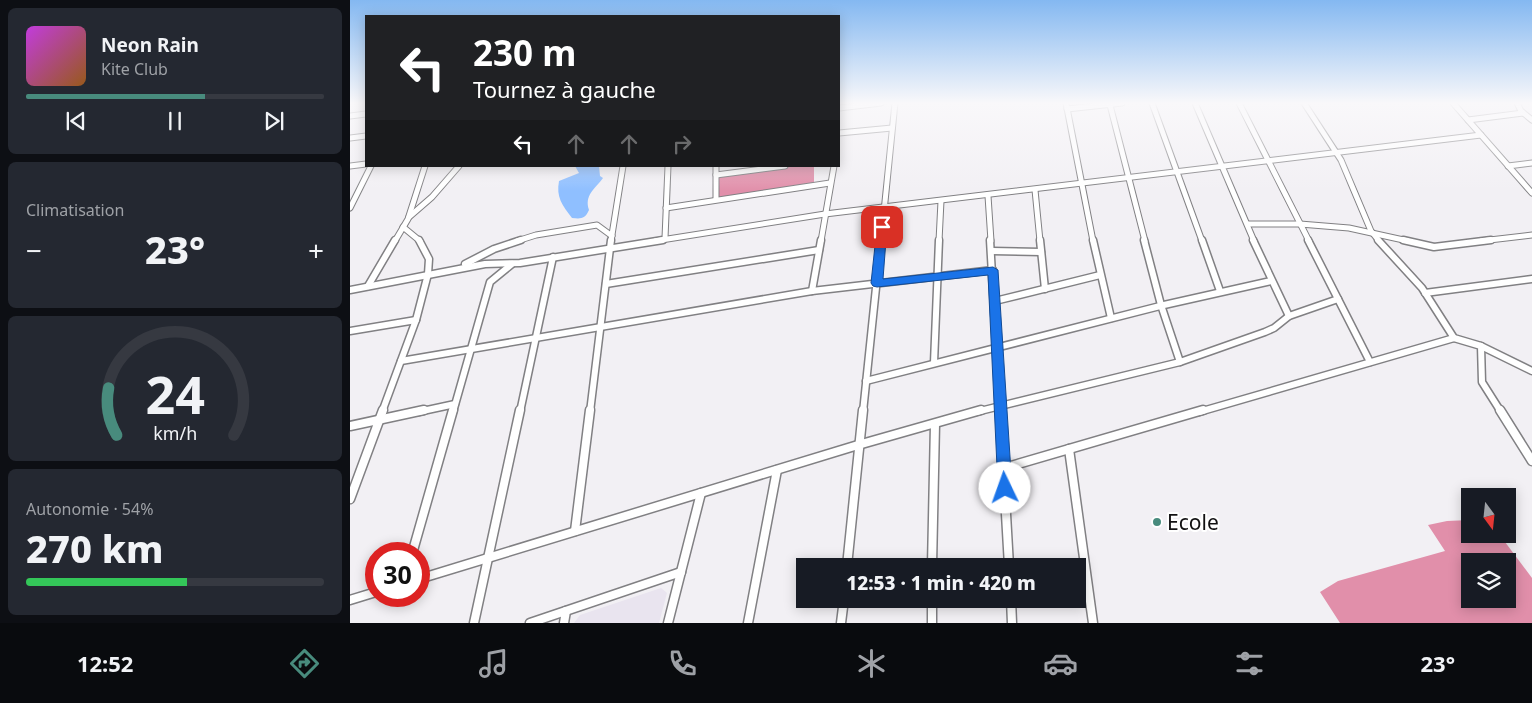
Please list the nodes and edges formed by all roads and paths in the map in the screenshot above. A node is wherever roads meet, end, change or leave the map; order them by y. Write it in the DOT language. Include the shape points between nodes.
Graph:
graph roads {
  1 [pos="892,132"];
  2 [pos="1071,132"];
  3 [pos="1117,132"];
  4 [pos="1162,132"];
  5 [pos="1208,132"];
  6 [pos="1254,132"];
  7 [pos="1323,132"];
  8 [pos="1478,132"];
  9 [pos="365,136"];
  10 [pos="1481,136"];
  11 [pos="350,138"];
  12 [pos="1337,153"];
  13 [pos="1268,162"];
  14 [pos="1532,163"];
  15 [pos="365,164"];
  16 [pos="350,166"];
  17 [pos="1508,166"];
  18 [pos="370,167"];
  19 [pos="425,167"];
  20 [pos="458,167"];
  21 [pos="623,167"];
  22 [pos="668,167"];
  23 [pos="716,167"];
  24 [pos="777,167"];
  25 [pos="834,167"];
  26 [pos="1224,167"];
  27 [pos="1176,173"];
  28 [pos="716,175"];
  29 [pos="1128,179"];
  30 [pos="830,183"];
  31 [pos="1081,184"];
  32 [pos="1035,190"];
  33 [pos="1532,193"];
  34 [pos="353,196"];
  35 [pos="988,196"];
  36 [pos="716,200"];
  37 [pos="941,202"];
  38 [pos="350,208"];
  39 [pos="666,208"];
  40 [pos="884,208"];
  41 [pos="825,214"];
  42 [pos="408,219"];
  43 [pos="1248,224"];
  44 [pos="1300,224"];
  45 [pos="403,227"];
  46 [pos="1371,231"];
  47 [pos="1532,235"];
  48 [pos="612,236"];
  49 [pos="665,238"];
  50 [pos="611,247"];
  51 [pos="819,250"];
  52 [pos="992,252"];
  53 [pos="1041,252"];
  54 [pos="553,257"];
  55 [pos="512,263"];
  56 [pos="465,264"];
  57 [pos="993,270"];
  58 [pos="428,274"];
  59 [pos="1100,275"];
  60 [pos="938,277"];
  61 [pos="1532,279"];
  62 [pos="1271,281"];
  63 [pos="877,283"];
  64 [pos="606,284"];
  65 [pos="368,286"];
  66 [pos="1045,289"];
  67 [pos="350,290"];
  68 [pos="812,291"];
  69 [pos="1220,291"];
  70 [pos="1425,293"];
  71 [pos="1338,299"];
  72 [pos="995,301"];
  73 [pos="1161,305"];
  74 [pos="1289,316"];
  75 [pos="1111,318"];
  76 [pos="416,320"];
  77 [pos="601,327"];
  78 [pos="350,331"];
  79 [pos="537,338"];
  80 [pos="1454,338"];
  81 [pos="1481,346"];
  82 [pos="997,347"];
  83 [pos="471,349"];
  84 [pos="400,361"];
  85 [pos="1180,362"];
  86 [pos="1370,362"];
  87 [pos="934,363"];
  88 [pos="1532,371"];
  89 [pos="866,381"];
  90 [pos="455,404"];
  91 [pos="1000,405"];
  92 [pos="378,420"];
  93 [pos="934,424"];
  94 [pos="350,426"];
  95 [pos="858,445"];
  96 [pos="1069,450"];
  97 [pos="1532,461"];
  98 [pos="1004,468"];
  99 [pos="777,470"];
  100 [pos="701,493"];
  101 [pos="350,499"];
  102 [pos="575,531"];
  103 [pos="415,542"];
  104 [pos="487,558"];
  105 [pos="848,558"];
  106 [pos="932,558"];
  107 [pos="1009,558"];
  108 [pos="681,572"];
  109 [pos="430,576"];
  110 [pos="365,595"];
  111 [pos="350,600"];
  112 [pos="843,608"];
  113 [pos="932,608"];
  114 [pos="1011,608"];
  115 [pos="566,611"];
  116 [pos="474,623"];
  117 [pos="530,623"];
  118 [pos="564,623"];
  119 [pos="668,623"];
  120 [pos="748,623"];
  121 [pos="841,623"];
  122 [pos="932,623"];
  123 [pos="1012,623"];
  124 [pos="1093,623"];
  1 -- 40 [label="street"];
  2 -- 31 [label="street"];
  3 -- 29 [label="street"];
  4 -- 27 [label="street"];
  5 -- 26 [label="street"];
  6 -- 13 [label="street"];
  7 -- 12 [label="street"];
  8 -- 10 [label="street"];
  9 -- 11 [label="street"];
  10 -- 12 [label="street"];
  10 -- 17 [label="street"];
  12 -- 13 [label="street"];
  12 -- 46 [label="street"];
  13 -- 26 [label="street"];
  13 -- 44 [label="street"];
  14 -- 17 [label="street"];
  15 -- 16 [label="street"];
  17 -- 33 [label="street"];
  18 -- 34 [label="street"];
  19 -- 42 [label="street"];
  20 -- 42 [label="street"];
  21 -- 48 [label="street"];
  22 -- 39 [label="street"];
  23 -- 28 [label="street"];
  24 -- 28 [label="street"];
  25 -- 30 [label="street"];
  26 -- 27 [label="street"];
  26 -- 43 [label="street"];
  27 -- 29 [label="street"];
  27 -- 69 [label="street"];
  28 -- 36 [label="street"];
  29 -- 31 [label="street"];
  29 -- 73 [label="street"];
  30 -- 36 [label="street"];
  30 -- 41 [label="street"];
  31 -- 32 [label="street"];
  31 -- 59 [label="street"];
  32 -- 35 [label="street"];
  32 -- 53 [label="street"];
  34 -- 38 [label="street"];
  35 -- 37 [label="street"];
  35 -- 52 [label="street"];
  36 -- 39 [label="street"];
  37 -- 40 [label="street"];
  37 -- 60 [label="street"];
  39 -- 49 [label="street"];
  40 -- 41 [label="street"];
  40 -- 63 [label="street"];
  41 -- 49 [label="street"];
  41 -- 51 [label="street"];
  42 -- 45 [label="street"];
  43 -- 44 [label="street"];
  43 -- 62 [label="street"];
  44 -- 46 [label="street"];
  44 -- 71 [label="street"];
  45 -- 58 [label="street" via="420,241 429,260"];
  45 -- 65 [label="street"];
  46 -- 47 [label="street" via="1434,247"];
  46 -- 70 [label="street"];
  48 -- 50 [label="street"];
  48 -- 56 [label="street" via="597,225 536,235 494,249"];
  49 -- 50 [label="street"];
  50 -- 54 [label="street"];
  50 -- 64 [label="street"];
  51 -- 64 [label="street"];
  51 -- 68 [label="street"];
  52 -- 53 [label="street"];
  52 -- 57 [label="street"];
  53 -- 66 [label="street"];
  54 -- 55 [label="street"];
  54 -- 79 [label="street"];
  55 -- 58 [label="street" via="485,264"];
  55 -- 83 [label="street" via="490,282"];
  57 -- 60 [label="street"];
  57 -- 72 [label="street"];
  58 -- 65 [label="street"];
  58 -- 76 [label="street"];
  59 -- 66 [label="street"];
  59 -- 75 [label="street"];
  60 -- 63 [label="street"];
  60 -- 87 [label="street"];
  61 -- 70 [label="street"];
  62 -- 69 [label="street"];
  62 -- 74 [label="street"];
  63 -- 68 [label="street"];
  63 -- 89 [label="street"];
  64 -- 77 [label="street"];
  65 -- 67 [label="street"];
  66 -- 72 [label="street"];
  68 -- 77 [label="street"];
  69 -- 73 [label="street"];
  70 -- 80 [label="street"];
  71 -- 74 [label="street"];
  71 -- 86 [label="street"];
  72 -- 82 [label="street"];
  73 -- 75 [label="street"];
  73 -- 85 [label="street"];
  74 -- 85 [label="street" via="1274,328"];
  75 -- 82 [label="street"];
  76 -- 78 [label="street"];
  76 -- 84 [label="street"];
  77 -- 79 [label="street"];
  77 -- 102 [label="street"];
  79 -- 83 [label="street"];
  79 -- 104 [label="street"];
  80 -- 81 [label="street"];
  80 -- 86 [label="street"];
  81 -- 88 [label="street"];
  81 -- 97 [label="street" via="1482,382"];
  82 -- 87 [label="street"];
  82 -- 91 [label="street"];
  83 -- 84 [label="street"];
  83 -- 90 [label="street"];
  84 -- 92 [label="street"];
  85 -- 91 [label="street"];
  86 -- 96 [label="street"];
  87 -- 89 [label="street"];
  89 -- 95 [label="street"];
  90 -- 92 [label="street"];
  90 -- 103 [label="street"];
  91 -- 93 [label="street"];
  91 -- 98 [label="street"];
  92 -- 94 [label="street"];
  92 -- 101 [label="street"];
  93 -- 95 [label="street"];
  93 -- 106 [label="street"];
  95 -- 99 [label="street"];
  95 -- 105 [label="street"];
  96 -- 98 [label="street"];
  96 -- 124 [label="street"];
  98 -- 107 [label="street"];
  99 -- 100 [label="street"];
  99 -- 120 [label="street"];
  100 -- 102 [label="street"];
  100 -- 108 [label="street"];
  102 -- 104 [label="street"];
  104 -- 109 [label="street"];
  104 -- 116 [label="street"];
  108 -- 115 [label="street"];
  108 -- 119 [label="street"];
  110 -- 111 [label="street"];
  112 -- 121 [label="street"];
  113 -- 122 [label="street"];
  114 -- 123 [label="street"];
  115 -- 117 [label="street"];
  115 -- 118 [label="street"];
}
